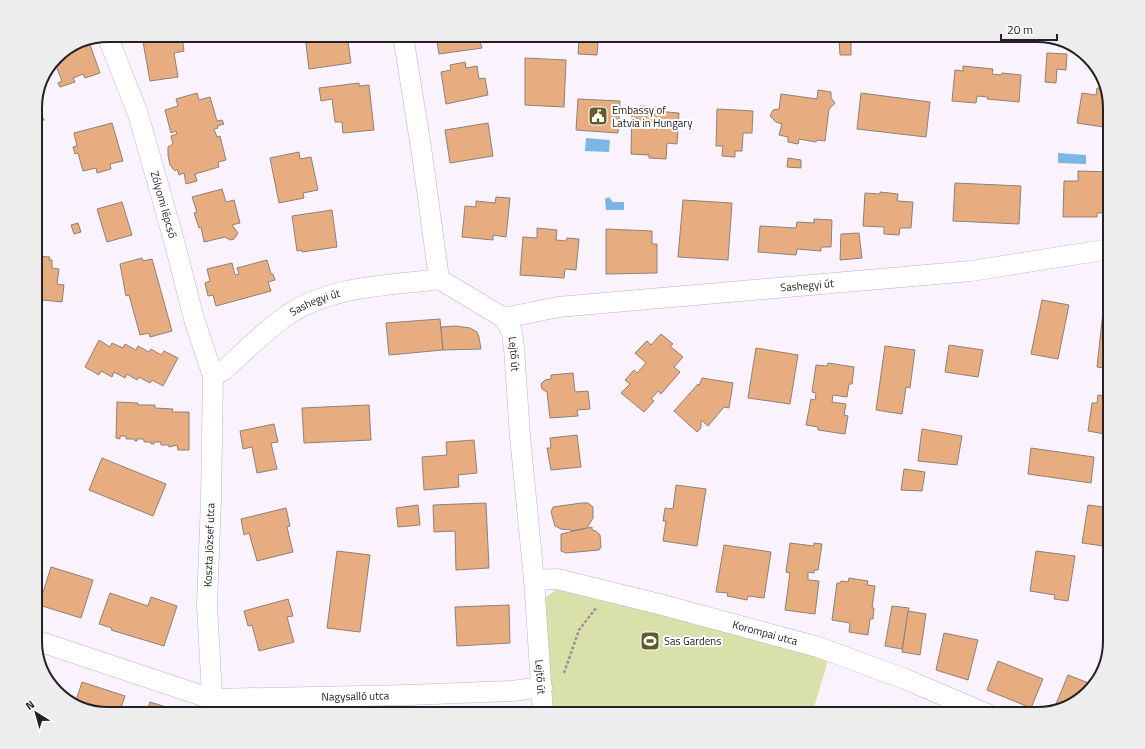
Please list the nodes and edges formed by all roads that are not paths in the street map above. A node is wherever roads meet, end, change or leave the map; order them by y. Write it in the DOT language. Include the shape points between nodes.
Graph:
graph roads {
  1 [pos="110,42"];
  2 [pos="404,42"];
  3 [pos="1103,250"];
  4 [pos="439,279"];
  5 [pos="504,318"];
  6 [pos="213,376"];
  7 [pos="534,580"];
  8 [pos="42,643"];
  9 [pos="542,687"];
  10 [pos="213,706"];
  11 [pos="543,707"];
  12 [pos="971,707"];
  1 -- 6 [label="street, Zólyomi lépcső" via="138,114 194,319"];
  2 -- 4 [label="street"];
  3 -- 5 [label="street, Sashegyi út" via="971,271 558,307"];
  4 -- 5 [label="street"];
  4 -- 6 [label="street, Sashegyi út" via="338,293 308,304 289,314 224,370"];
  5 -- 7 [label="street, Lejtő út" via="512,332 514,348"];
  6 -- 10 [label="street, Koszta József utca" via="207,605"];
  7 -- 9 [label="street, Lejtő út"];
  7 -- 12 [label="street, Korompai utca" via="557,580 818,646"];
  8 -- 10 [label="street, Nagysalló utca"];
  9 -- 10 [label="street, Nagysalló utca" via="512,691"];
  9 -- 11 [label="street, Lejtő út"];
}
